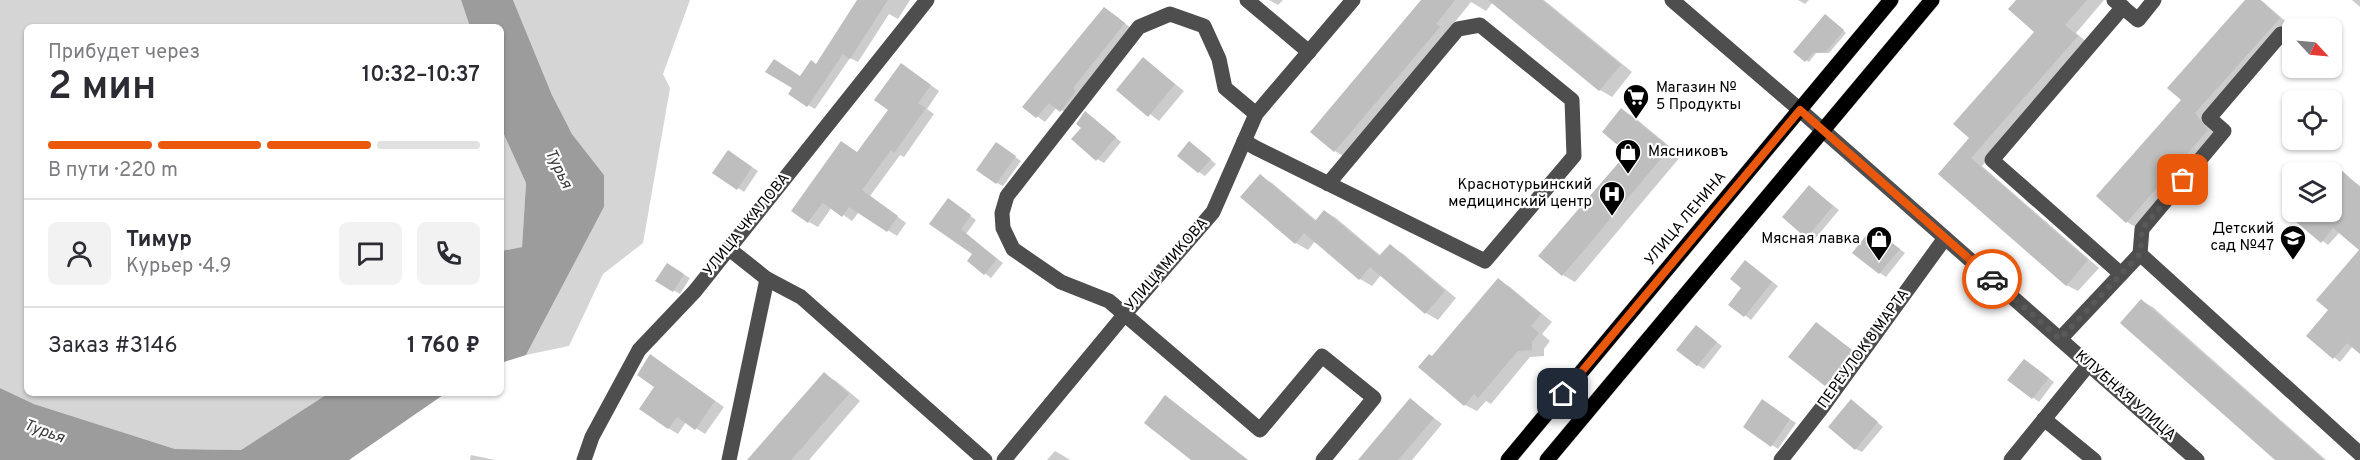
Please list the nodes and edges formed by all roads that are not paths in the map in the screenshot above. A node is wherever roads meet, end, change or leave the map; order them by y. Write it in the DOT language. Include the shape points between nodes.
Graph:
graph roads {
  1 [pos="927,0"];
  2 [pos="1247,0"];
  3 [pos="1353,0"];
  4 [pos="1672,0"];
  5 [pos="1891,0"];
  6 [pos="1932,0"];
  7 [pos="2154,0"];
  8 [pos="2119,4"];
  9 [pos="2281,34"];
  10 [pos="1309,52"];
  11 [pos="1800,110"];
  12 [pos="1256,114"];
  13 [pos="1823,130"];
  14 [pos="1244,141"];
  15 [pos="1328,184"];
  16 [pos="1946,238"];
  17 [pos="728,248"];
  18 [pos="2140,254"];
  19 [pos="2121,274"];
  20 [pos="767,279"];
  21 [pos="1125,314"];
  22 [pos="2060,339"];
  23 [pos="2089,364"];
  24 [pos="2044,419"];
  25 [pos="2360,454"];
  26 [pos="584,460"];
  27 [pos="729,460"];
  28 [pos="985,460"];
  29 [pos="1004,460"];
  30 [pos="1323,460"];
  31 [pos="1508,460"];
  32 [pos="1547,460"];
  33 [pos="1781,460"];
  34 [pos="2011,460"];
  35 [pos="2094,460"];
  36 [pos="2197,460"];
  1 -- 17 [label="street, УЛИЦА ЧКАЛОВА"];
  2 -- 10 [label="street"];
  3 -- 10 [label="street, УЛИЦА МИКОВА"];
  4 -- 11 [label="street, КЛУБНАЯ УЛИЦА"];
  5 -- 11 [label="main road, УЛИЦА ЛЕНИНА"];
  6 -- 13 [label="main road"];
  7 -- 8 [label="street" via="2138,20"];
  8 -- 19 [label="street" via="1992,160"];
  9 -- 18 [label="street" via="2209,118 2224,131 2142,229"];
  10 -- 12 [label="street, УЛИЦА МИКОВА"];
  11 -- 13 [label="street, КЛУБНАЯ УЛИЦА"];
  11 -- 31 [label="main road, УЛИЦА ЛЕНИНА"];
  12 -- 14 [label="street, УЛИЦА МИКОВА"];
  12 -- 21 [label="street" via="1225,88 1219,59 1203,26 1170,14 1139,27 1007,196 1003,228 1013,249 1061,282 1109,301"];
  13 -- 16 [label="street, КЛУБНАЯ УЛИЦА"];
  13 -- 32 [label="main road"];
  14 -- 15 [label="street"];
  14 -- 21 [label="street, УЛИЦА МИКОВА" via="1213,212"];
  15 -- 15 [label="street" via="1485,261 1574,156 1572,100 1480,25 1458,29"];
  16 -- 22 [label="street, КЛУБНАЯ УЛИЦА"];
  16 -- 33 [label="street, ПЕРЕУЛОК 8 МАРТА"];
  17 -- 20 [label="street"];
  17 -- 26 [label="street, УЛИЦА ЧКАЛОВА" via="695,291 639,350 592,437"];
  18 -- 19 [label="street"];
  18 -- 25 [label="street"];
  19 -- 22 [label="street"];
  20 -- 27 [label="street"];
  20 -- 28 [label="street" via="801,297"];
  21 -- 29 [label="street, УЛИЦА МИКОВА"];
  21 -- 30 [label="street" via="1260,430 1322,356 1374,398"];
  22 -- 23 [label="street, КЛУБНАЯ УЛИЦА"];
  23 -- 24 [label="street"];
  23 -- 36 [label="street, КЛУБНАЯ УЛИЦА"];
  24 -- 34 [label="street"];
  24 -- 35 [label="street"];
}
